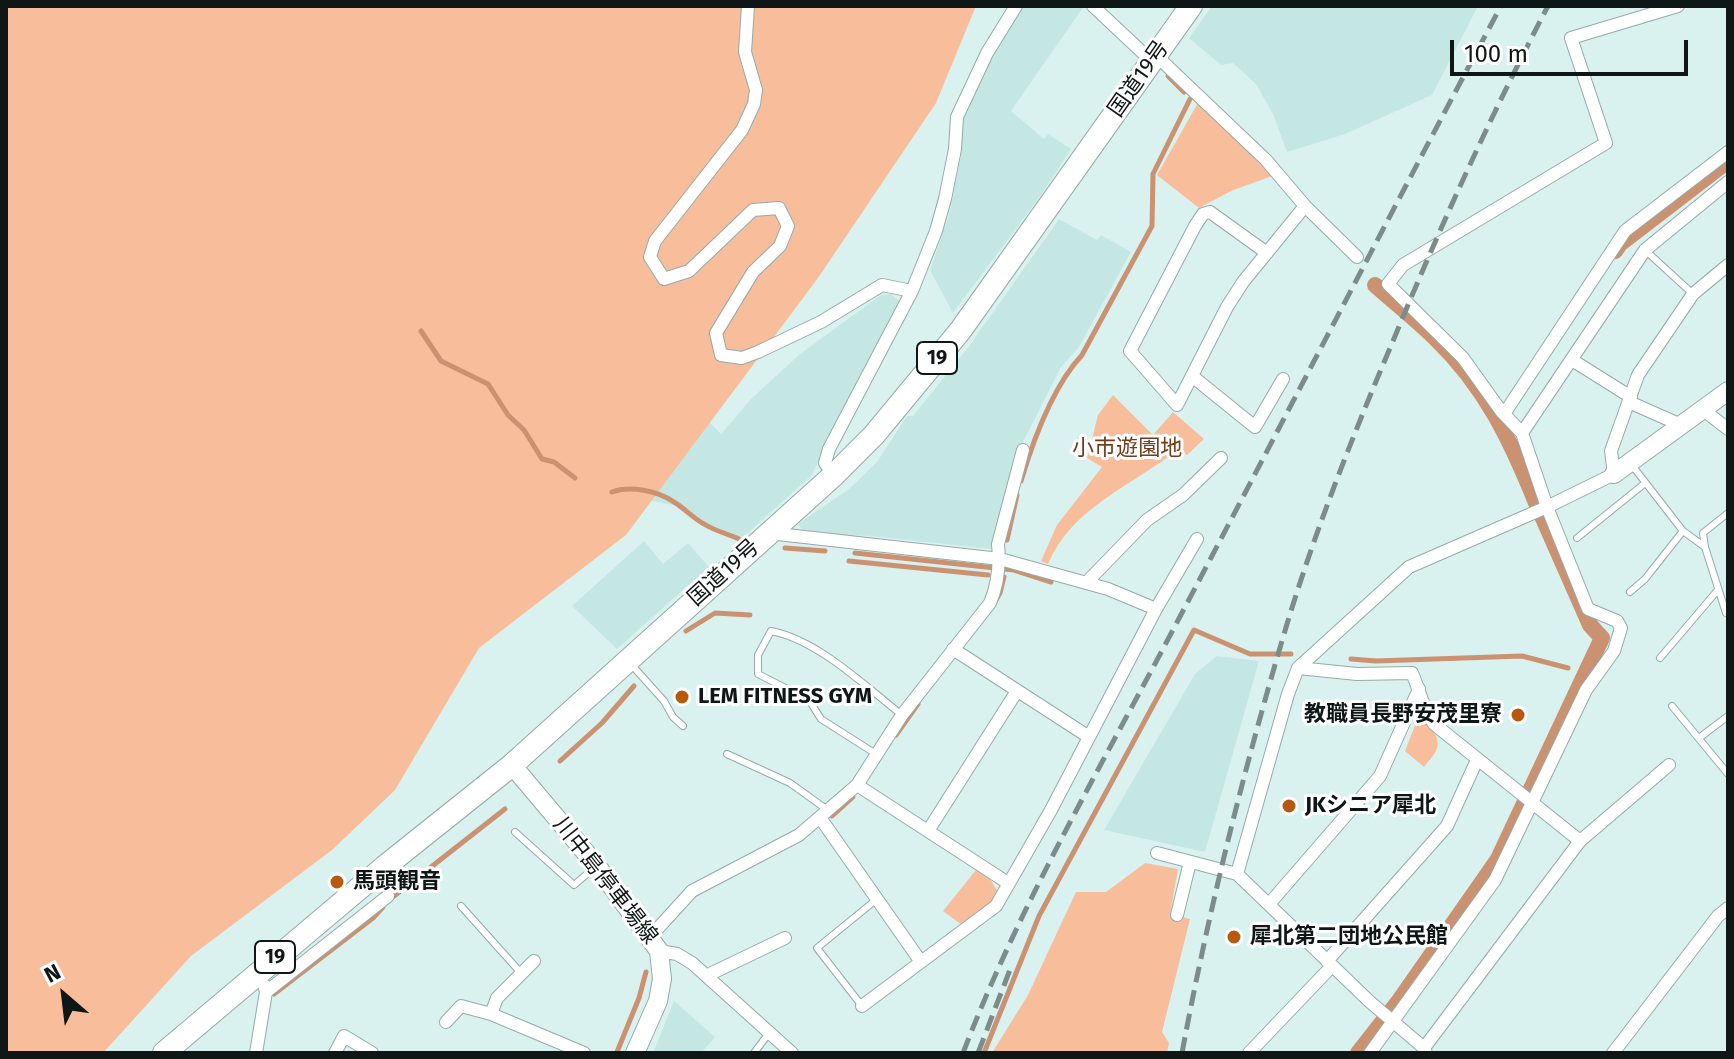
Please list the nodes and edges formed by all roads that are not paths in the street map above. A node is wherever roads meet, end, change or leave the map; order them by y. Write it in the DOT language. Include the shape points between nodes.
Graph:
graph roads {
  1 [pos="748,6"];
  2 [pos="1016,6"];
  3 [pos="1093,6"];
  4 [pos="1191,6"];
  5 [pos="1678,6"];
  6 [pos="1154,58"];
  7 [pos="1728,152"];
  8 [pos="1728,182"];
  9 [pos="1305,206"];
  10 [pos="1645,250"];
  11 [pos="1267,253"];
  12 [pos="1357,257"];
  13 [pos="1728,265"];
  14 [pos="912,291"];
  15 [pos="1693,294"];
  16 [pos="1572,360"];
  17 [pos="1192,376"];
  18 [pos="1283,379"];
  19 [pos="1728,391"];
  20 [pos="1630,399"];
  21 [pos="1702,409"];
  22 [pos="1504,414"];
  23 [pos="1681,425"];
  24 [pos="1728,429"];
  25 [pos="1522,433"];
  26 [pos="1023,450"];
  27 [pos="1221,458"];
  28 [pos="1630,463"];
  29 [pos="1614,474"];
  30 [pos="834,475"];
  31 [pos="1644,484"];
  32 [pos="1547,507"];
  33 [pos="1728,513"];
  34 [pos="1683,531"];
  35 [pos="769,533"];
  36 [pos="1577,538"];
  37 [pos="1197,539"];
  38 [pos="1705,547"];
  39 [pos="999,565"];
  40 [pos="1086,583"];
  41 [pos="1717,591"];
  42 [pos="1630,592"];
  43 [pos="1156,609"];
  44 [pos="1727,612"];
  45 [pos="1728,623"];
  46 [pos="953,649"];
  47 [pos="1660,658"];
  48 [pos="628,661"];
  49 [pos="1298,668"];
  50 [pos="1419,689"];
  51 [pos="1017,691"];
  52 [pos="1672,706"];
  53 [pos="902,715"];
  54 [pos="1728,716"];
  55 [pos="683,726"];
  56 [pos="1089,737"];
  57 [pos="1699,738"];
  58 [pos="727,754"];
  59 [pos="876,754"];
  60 [pos="1477,760"];
  61 [pos="512,765"];
  62 [pos="1669,765"];
  63 [pos="1728,774"];
  64 [pos="857,785"];
  65 [pos="1533,805"];
  66 [pos="825,815"];
  67 [pos="928,831"];
  68 [pos="515,832"];
  69 [pos="1580,841"];
  70 [pos="1157,853"];
  71 [pos="1190,862"];
  72 [pos="597,866"];
  73 [pos="1237,874"];
  74 [pos="1008,883"];
  75 [pos="388,896"];
  76 [pos="877,899"];
  77 [pos="1270,903"];
  78 [pos="461,906"];
  79 [pos="1728,908"];
  80 [pos="1177,915"];
  81 [pos="785,938"];
  82 [pos="654,944"];
  83 [pos="534,961"];
  84 [pos="921,962"];
  85 [pos="1330,964"];
  86 [pos="521,973"];
  87 [pos="708,975"];
  88 [pos="262,981"];
  89 [pos="862,1006"];
  90 [pos="491,1014"];
  91 [pos="446,1022"];
  92 [pos="1394,1023"];
  93 [pos="769,1033"];
  94 [pos="1425,1050"];
  95 [pos="164,1053"];
  96 [pos="256,1053"];
  97 [pos="335,1053"];
  98 [pos="372,1053"];
  99 [pos="584,1053"];
  100 [pos="635,1053"];
  101 [pos="754,1053"];
  102 [pos="792,1053"];
  103 [pos="1249,1053"];
  104 [pos="1370,1053"];
  105 [pos="1613,1053"];
  1 -- 14 [label="street" via="745,52 756,90 754,104 742,130 655,241 650,257 664,279 689,271 753,210 779,208 788,226 780,246 753,272 716,333 721,355 731,358 796,334 882,285"];
  2 -- 14 [label="street" via="957,117 945,199"];
  3 -- 6 [label="street"];
  4 -- 6 [label="highway, 国道19号 / 19"];
  5 -- 22 [label="street" via="1571,38 1606,143 1403,265 1388,284 1463,358"];
  6 -- 9 [label="street" via="1266,160"];
  6 -- 30 [label="highway, 国道19号 / 19" via="960,331"];
  7 -- 22 [label="street" via="1625,231"];
  8 -- 10 [label="street"];
  9 -- 11 [label="street"];
  9 -- 12 [label="street"];
  10 -- 15 [label="lane"];
  10 -- 16 [label="street"];
  11 -- 17 [label="street" via="1227,307"];
  11 -- 17 [label="street" via="1210,212 1195,226 1130,351 1177,405"];
  13 -- 15 [label="street"];
  14 -- 30 [label="street" via="829,449 825,463"];
  15 -- 20 [label="street" via="1638,375"];
  16 -- 20 [label="street"];
  16 -- 25 [label="street"];
  17 -- 18 [label="street" via="1255,427"];
  19 -- 21 [label="main road"];
  20 -- 23 [label="street"];
  20 -- 29 [label="street" via="1611,451"];
  21 -- 23 [label="main road"];
  21 -- 24 [label="street"];
  22 -- 25 [label="street"];
  23 -- 28 [label="main road"];
  25 -- 32 [label="street"];
  26 -- 39 [label="street" via="998,544"];
  27 -- 40 [label="street" via="1147,520"];
  28 -- 29 [label="main road"];
  28 -- 31 [label="lane"];
  29 -- 32 [label="street"];
  30 -- 35 [label="highway, 国道19号 / 19"];
  31 -- 34 [label="lane"];
  31 -- 36 [label="lane"];
  32 -- 49 [label="street" via="1409,567"];
  32 -- 65 [label="street" via="1588,609 1617,621 1621,628"];
  33 -- 38 [label="lane" via="1703,533"];
  34 -- 38 [label="lane"];
  34 -- 42 [label="lane"];
  35 -- 39 [label="street"];
  35 -- 48 [label="highway, 国道19号 / 19"];
  37 -- 43 [label="street"];
  38 -- 41 [label="lane"];
  39 -- 40 [label="street"];
  39 -- 46 [label="street" via="990,603"];
  40 -- 43 [label="street"];
  41 -- 44 [label="lane"];
  41 -- 47 [label="lane"];
  43 -- 56 [label="street"];
  44 -- 45 [label="lane"];
  46 -- 51 [label="street"];
  46 -- 53 [label="street"];
  48 -- 55 [label="lane"];
  48 -- 61 [label="highway, 国道19号 / 19"];
  49 -- 50 [label="street" via="1412,673"];
  49 -- 73 [label="street"];
  50 -- 60 [label="street" via="1421,705 1434,724"];
  50 -- 77 [label="street" via="1380,776"];
  51 -- 56 [label="street"];
  51 -- 67 [label="street"];
  52 -- 57 [label="lane"];
  53 -- 59 [label="street"];
  53 -- 59 [label="lane" via="831,660 771,631 758,655 758,674 809,700 821,719"];
  54 -- 57 [label="lane"];
  56 -- 74 [label="street"];
  57 -- 63 [label="lane"];
  58 -- 66 [label="lane" via="790,783"];
  59 -- 64 [label="street"];
  60 -- 65 [label="street"];
  60 -- 85 [label="street" via="1447,826"];
  61 -- 72 [label="main road, 川中島停車場線"];
  61 -- 88 [label="highway, 国道19号 / 19"];
  62 -- 69 [label="street"];
  64 -- 66 [label="street"];
  64 -- 67 [label="street"];
  65 -- 69 [label="street"];
  65 -- 92 [label="street" via="1495,880"];
  66 -- 76 [label="street"];
  66 -- 82 [label="street" via="799,835 692,891"];
  67 -- 74 [label="street"];
  68 -- 72 [label="lane" via="574,885"];
  69 -- 94 [label="street"];
  70 -- 71 [label="street"];
  71 -- 73 [label="street"];
  71 -- 80 [label="street"];
  72 -- 82 [label="main road, 川中島停車場線"];
  73 -- 77 [label="street"];
  74 -- 84 [label="street" via="996,906"];
  75 -- 88 [label="street"];
  76 -- 84 [label="street"];
  76 -- 89 [label="lane" via="817,948"];
  77 -- 85 [label="street"];
  78 -- 86 [label="lane"];
  79 -- 105 [label="street"];
  81 -- 87 [label="street"];
  82 -- 87 [label="street"];
  82 -- 100 [label="main road, 川中島停車場線" via="662,979"];
  83 -- 86 [label="street"];
  84 -- 89 [label="street"];
  85 -- 92 [label="street"];
  85 -- 103 [label="street"];
  86 -- 90 [label="street" via="497,998"];
  87 -- 93 [label="street"];
  88 -- 95 [label="highway, 国道19号 / 19"];
  88 -- 96 [label="street"];
  90 -- 91 [label="street" via="461,1006"];
  90 -- 99 [label="street"];
  92 -- 94 [label="street"];
  92 -- 104 [label="street"];
  93 -- 101 [label="lane"];
  93 -- 102 [label="street"];
  97 -- 98 [label="street" via="344,1036"];
}
